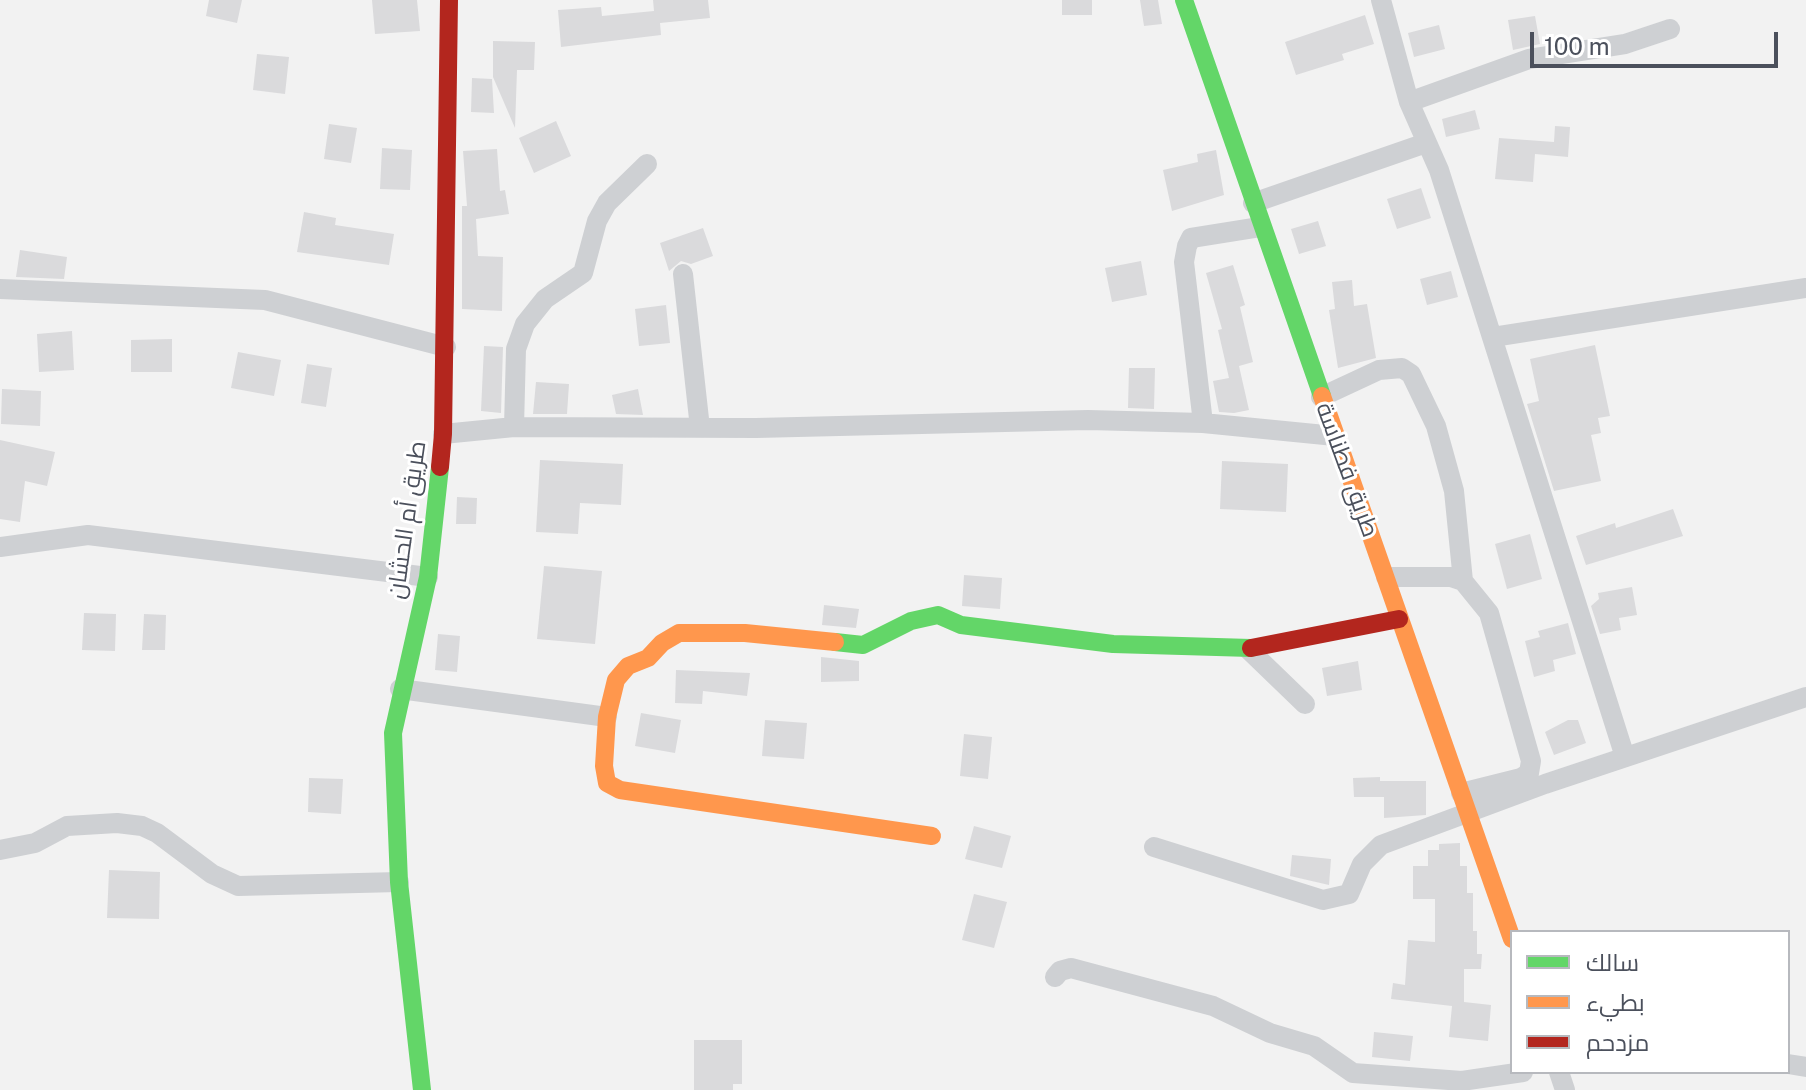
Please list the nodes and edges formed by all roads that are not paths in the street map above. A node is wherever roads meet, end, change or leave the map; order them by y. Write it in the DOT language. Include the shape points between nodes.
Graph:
graph roads {
  1 [pos="449,0"];
  2 [pos="1184,0"];
  3 [pos="1381,0"];
  4 [pos="1670,29"];
  5 [pos="1409,102"];
  6 [pos="1426,143"];
  7 [pos="647,164"];
  8 [pos="1253,203"];
  9 [pos="1260,227"];
  10 [pos="683,274"];
  11 [pos="1806,288"];
  12 [pos="0,289"];
  13 [pos="1493,337"];
  14 [pos="446,347"];
  15 [pos="1321,397"];
  16 [pos="1203,423"];
  17 [pos="514,427"];
  18 [pos="700,428"];
  19 [pos="443,434"];
  20 [pos="1335,436"];
  21 [pos="0,547"];
  22 [pos="428,577"];
  23 [pos="1386,577"];
  24 [pos="1463,581"];
  25 [pos="1399,619"];
  26 [pos="1248,649"];
  27 [pos="400,689"];
  28 [pos="1806,697"];
  29 [pos="1305,704"];
  30 [pos="607,717"];
  31 [pos="1625,757"];
  32 [pos="1464,803"];
  33 [pos="932,836"];
  34 [pos="1154,847"];
  35 [pos="0,850"];
  36 [pos="399,882"];
  37 [pos="1510,933"];
  38 [pos="1055,977"];
  39 [pos="1510,1074"];
  40 [pos="422,1090"];
  1 -- 14 [label="street, طريق أم الحشان"];
  2 -- 8 [label="street, طريق فطناسة"];
  3 -- 5 [label="street"];
  4 -- 5 [label="street" via="1625,44 1529,59"];
  5 -- 6 [label="street"];
  6 -- 8 [label="street"];
  6 -- 13 [label="street"];
  7 -- 17 [label="street" via="607,203 583,273 545,299 525,324 516,349"];
  8 -- 9 [label="street, طريق فطناسة"];
  9 -- 15 [label="street, طريق فطناسة"];
  9 -- 16 [label="street" via="1191,238 1187,246 1184,262"];
  10 -- 18 [label="street"];
  11 -- 13 [label="street"];
  12 -- 14 [label="street" via="265,300"];
  13 -- 31 [label="street"];
  14 -- 19 [label="street, طريق أم الحشان"];
  15 -- 20 [label="street, طريق فطناسة"];
  15 -- 24 [label="street" via="1379,370 1402,368 1411,374 1436,426 1454,491"];
  16 -- 18 [label="street" via="1088,420"];
  16 -- 20 [label="street"];
  17 -- 18 [label="street"];
  17 -- 19 [label="street"];
  19 -- 22 [label="street, طريق أم الحشان"];
  20 -- 23 [label="street, طريق فطناسة"];
  21 -- 22 [label="street" via="88,535"];
  22 -- 27 [label="street, طريق أم الحشان"];
  23 -- 24 [label="street"];
  23 -- 25 [label="street, طريق فطناسة"];
  24 -- 32 [label="street" via="1489,613 1531,761 1529,773"];
  25 -- 26 [label="street"];
  25 -- 32 [label="street, طريق فطناسة"];
  26 -- 29 [label="street"];
  26 -- 30 [label="street" via="1113,644 961,625 938,615 924,615 863,645 745,633 679,633 648,658 628,666 616,680"];
  27 -- 30 [label="street"];
  27 -- 36 [label="street, طريق أم الحشان" via="392,776"];
  28 -- 31 [label="street"];
  30 -- 33 [label="street" via="607,783 620,790"];
  31 -- 32 [label="street"];
  32 -- 34 [label="street" via="1381,845 1362,864 1349,894 1323,900"];
  32 -- 37 [label="street, طريق فطناسة"];
  35 -- 36 [label="street" via="35,843 67,826 117,823 157,833 212,874 238,886"];
  36 -- 40 [label="street, طريق أم الحشان"];
  38 -- 39 [label="street" via="1071,968 1213,1006 1270,1033 1314,1046 1353,1073 1462,1081"];
}
